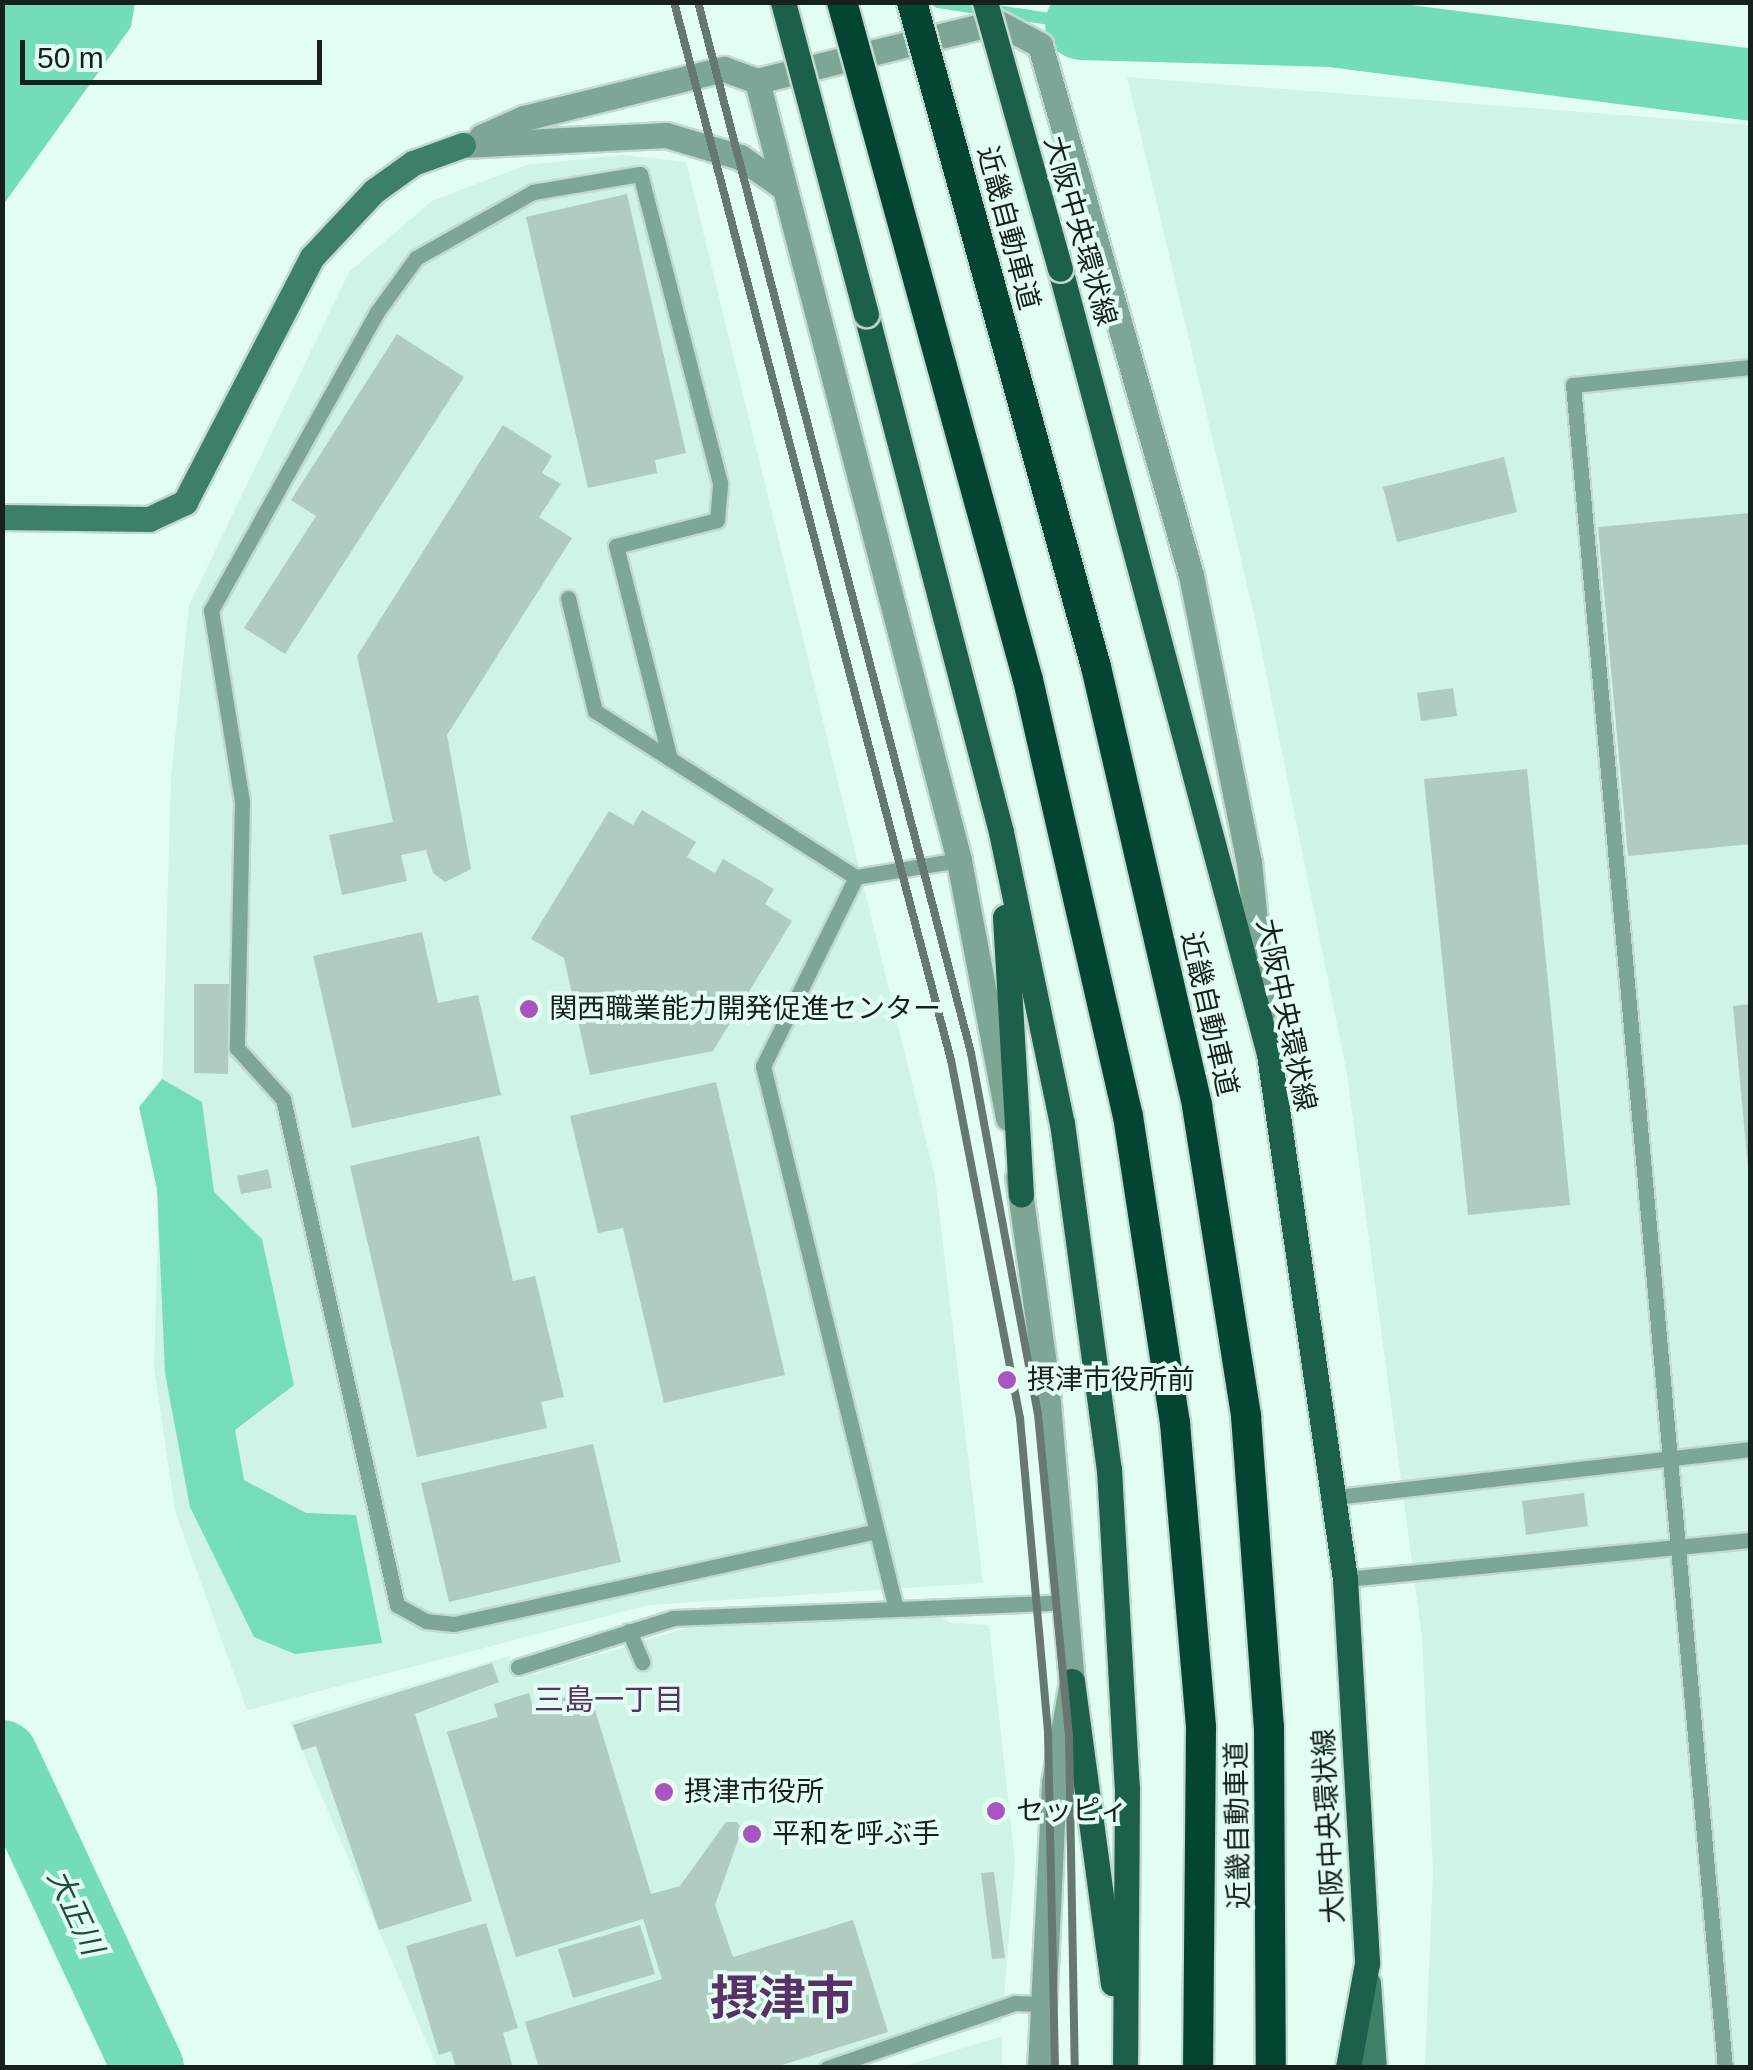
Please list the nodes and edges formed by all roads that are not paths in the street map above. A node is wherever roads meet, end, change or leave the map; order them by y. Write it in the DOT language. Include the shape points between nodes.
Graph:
graph roads {
  1 [pos="783,2"];
  2 [pos="842,2"];
  3 [pos="912,2"];
  4 [pos="985,2"];
  5 [pos="758,81"];
  6 [pos="462,145"];
  7 [pos="780,184"];
  8 [pos="1750,367"];
  9 [pos="2,517"];
  10 [pos="568,598"];
  11 [pos="670,758"];
  12 [pos="1001,832"];
  13 [pos="959,860"];
  14 [pos="856,876"];
  15 [pos="1269,1054"];
  16 [pos="1020,1195"];
  17 [pos="1750,1449"];
  18 [pos="1672,1458"];
  19 [pos="1336,1497"];
  20 [pos="876,1530"];
  21 [pos="1750,1540"];
  22 [pos="1679,1547"];
  23 [pos="1345,1579"];
  24 [pos="1066,1602"];
  25 [pos="896,1609"];
  26 [pos="630,1632"];
  27 [pos="642,1662"];
  28 [pos="518,1667"];
  29 [pos="1072,1681"];
  30 [pos="1367,1963"];
  31 [pos="1042,2004"];
  32 [pos="827,2068"];
  33 [pos="1040,2068"];
  34 [pos="1125,2068"];
  35 [pos="1198,2068"];
  36 [pos="1271,2068"];
  37 [pos="1348,2068"];
  38 [pos="1374,2068"];
  39 [pos="1725,2068"];
  1 -- 12 [label="main road, bridge"];
  2 -- 35 [label="highway, 近畿自動車道, bridge" via="1028,680 1128,1116 1175,1423 1200,1728"];
  3 -- 36 [label="highway, 近畿自動車道, bridge" via="1096,667 1197,1106 1246,1416 1269,1727"];
  4 -- 15 [label="main road, 大阪中央環状線, bridge"];
  5 -- 6 [label="street" via="724,69 524,118"];
  5 -- 7 [label="street"];
  5 -- 15 [label="street" via="997,22 1040,45 1191,575 1249,862"];
  6 -- 7 [label="street" via="666,136 740,157"];
  6 -- 9 [label="street" via="413,163 334,228 295,281 196,491 162,516"];
  7 -- 13 [label="street"];
  8 -- 18 [label="lane" via="1573,385"];
  10 -- 11 [label="lane" via="595,711"];
  11 -- 14 [label="lane"];
  11 -- 20 [label="lane" via="616,546 717,520 720,482 640,174 533,192 416,258 376,312 211,610 242,801 236,1048 283,1099 397,1606 426,1621 454,1624"];
  12 -- 16 [label="main road"];
  12 -- 34 [label="main road" via="1062,1123 1109,1469 1126,1788"];
  13 -- 14 [label="lane"];
  13 -- 16 [label="street"];
  14 -- 20 [label="lane" via="763,1066"];
  15 -- 19 [label="main road, 大阪中央環状線"];
  16 -- 24 [label="street"];
  17 -- 18 [label="lane"];
  18 -- 19 [label="lane"];
  18 -- 22 [label="lane"];
  19 -- 23 [label="main road, 大阪中央環状線"];
  20 -- 25 [label="lane"];
  21 -- 22 [label="lane"];
  22 -- 23 [label="lane"];
  22 -- 39 [label="lane"];
  23 -- 30 [label="main road, 大阪中央環状線"];
  24 -- 25 [label="lane"];
  24 -- 29 [label="street"];
  25 -- 26 [label="lane" via="673,1618"];
  26 -- 27 [label="lane"];
  26 -- 28 [label="lane"];
  29 -- 31 [label="street" via="1054,1784"];
  29 -- 34 [label="main road"];
  30 -- 37 [label="main road, 大阪中央環状線"];
  30 -- 38 [label="street"];
  31 -- 32 [label="lane" via="1015,2003"];
  31 -- 33 [label="street"];
}
